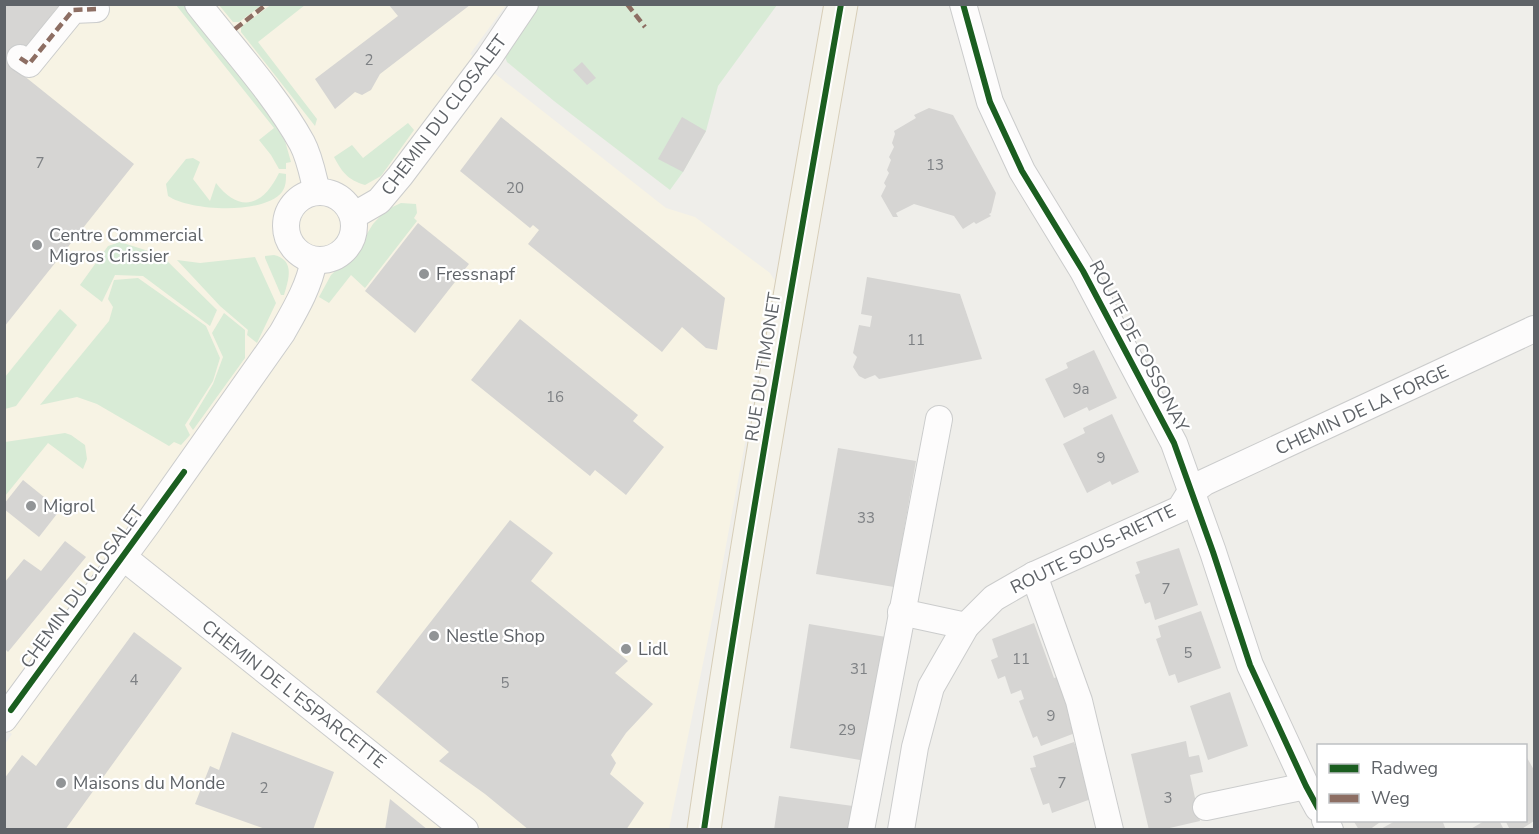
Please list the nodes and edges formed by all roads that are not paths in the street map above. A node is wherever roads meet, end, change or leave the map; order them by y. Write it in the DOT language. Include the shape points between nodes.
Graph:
graph roads {
  1 [pos="198,4"];
  2 [pos="525,4"];
  3 [pos="841,4"];
  4 [pos="963,4"];
  5 [pos="96,9"];
  6 [pos="20,58"];
  7 [pos="317,192"];
  8 [pos="353,216"];
  9 [pos="314,261"];
  10 [pos="1534,329"];
  11 [pos="939,419"];
  12 [pos="1190,493"];
  13 [pos="123,557"];
  14 [pos="1034,575"];
  15 [pos="901,612"];
  16 [pos="966,627"];
  17 [pos="7,714"];
  18 [pos="718,736"];
  19 [pos="870,778"];
  20 [pos="908,786"];
  21 [pos="1306,786"];
  22 [pos="1317,806"];
  23 [pos="1206,807"];
  24 [pos="465,830"];
  25 [pos="692,830"];
  26 [pos="704,830"];
  27 [pos="861,830"];
  28 [pos="901,830"];
  29 [pos="1110,830"];
  1 -- 7 [label="street" via="292,127 303,145"];
  2 -- 8 [label="street, CHEMIN DU CLOSALET" via="400,176 379,201"];
  3 -- 18 [label="main road, RUE DU TIMONET"];
  4 -- 12 [label="street, ROUTE DE COSSONAY" via="990,102 1017,161 1083,271 1149,394 1174,443"];
  5 -- 6 [label="street" via="73,10 29,64"];
  7 -- 8 [label="street" via="343,201"];
  7 -- 9 [label="street" via="298,200 291,208 286,227 292,246"];
  8 -- 9 [label="street" via="353,239 346,249 337,256"];
  9 -- 13 [label="street, CHEMIN DU CLOSALET" via="299,303 282,333"];
  10 -- 12 [label="street, CHEMIN DE LA FORGE" via="1205,482"];
  11 -- 15 [label="street"];
  12 -- 14 [label="street, ROUTE SOUS-RIETTE" via="1180,509"];
  12 -- 21 [label="street, ROUTE DE COSSONAY" via="1250,665"];
  13 -- 17 [label="street, CHEMIN DU CLOSALET"];
  13 -- 24 [label="street, CHEMIN DE L'ESPARCETTE"];
  14 -- 16 [label="street, ROUTE SOUS-RIETTE" via="994,598"];
  14 -- 29 [label="street" via="1079,700"];
  15 -- 16 [label="street"];
  15 -- 19 [label="street"];
  16 -- 20 [label="street, ROUTE SOUS-RIETTE" via="932,687"];
  18 -- 25 [label="main road, RUE DU TIMONET"];
  18 -- 26 [label="main road, RUE DU TIMONET"];
  19 -- 20 [label="street"];
  19 -- 27 [label="street"];
  20 -- 28 [label="street, ROUTE SOUS-RIETTE"];
  21 -- 22 [label="street, ROUTE DE COSSONAY"];
  21 -- 23 [label="street"];
}
